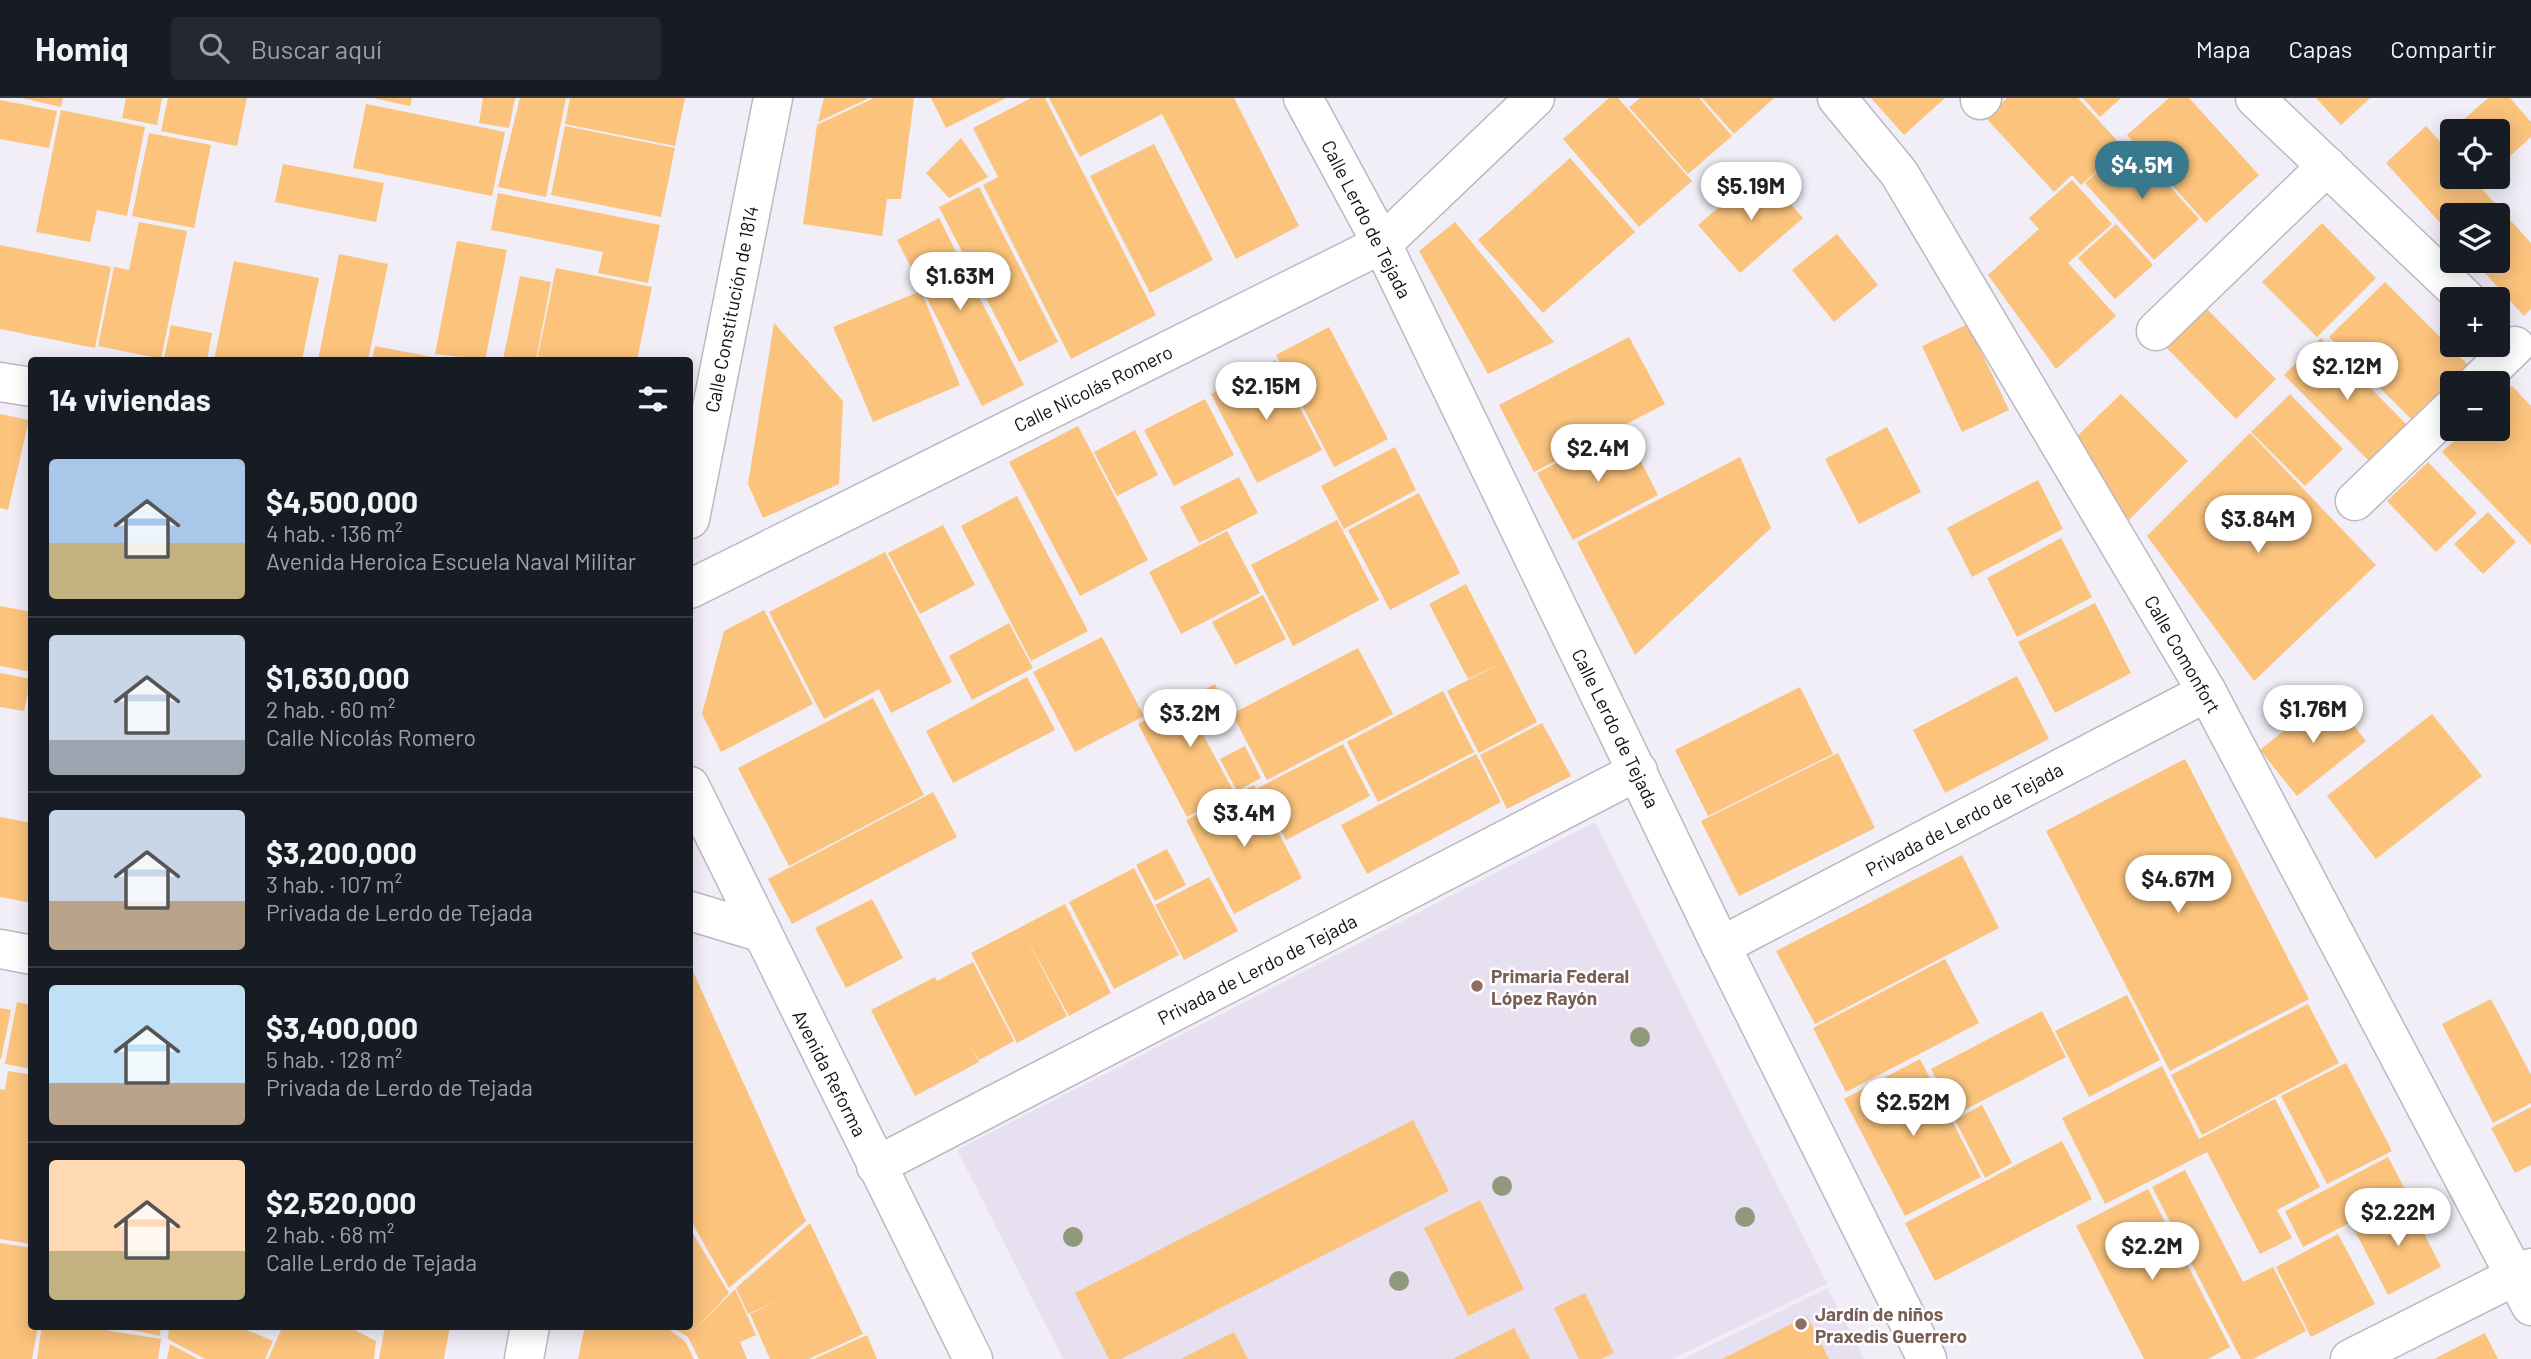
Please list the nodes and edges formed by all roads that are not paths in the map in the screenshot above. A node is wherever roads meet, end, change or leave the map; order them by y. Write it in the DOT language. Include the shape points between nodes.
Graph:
graph roads {
  1 [pos="773,98"];
  2 [pos="1303,98"];
  3 [pos="1535,98"];
  4 [pos="1837,98"];
  5 [pos="2255,98"];
  6 [pos="2327,166"];
  7 [pos="1382,244"];
  8 [pos="2453,287"];
  9 [pos="2156,331"];
  10 [pos="2515,346"];
  11 [pos="2489,371"];
  12 [pos="0,382"];
  13 [pos="28,386"];
  14 [pos="2440,420"];
  15 [pos="693,495"];
  16 [pos="2356,501"];
  17 [pos="693,588"];
  18 [pos="2207,692"];
  19 [pos="1638,771"];
  20 [pos="693,792"];
  21 [pos="693,912"];
  22 [pos="760,932"];
  23 [pos="1721,946"];
  24 [pos="0,949"];
  25 [pos="28,954"];
  26 [pos="876,1166"];
  27 [pos="2526,1283"];
  28 [pos="529,1330"];
  29 [pos="524,1359"];
  30 [pos="973,1359"];
  31 [pos="1927,1359"];
  32 [pos="2350,1359"];
  1 -- 15 [label="street, Calle Constitución de 1814"];
  2 -- 7 [label="street, Calle Lerdo de Tejada"];
  3 -- 7 [label="street, Calle Nicolás Romero"];
  4 -- 18 [label="street, Calle Comonfort" via="1899,173"];
  5 -- 6 [label="street"];
  6 -- 8 [label="street"];
  6 -- 9 [label="street"];
  7 -- 17 [label="street, Calle Nicolás Romero"];
  7 -- 19 [label="street, Calle Lerdo de Tejada"];
  10 -- 11 [label="street"];
  12 -- 13 [label="street"];
  14 -- 16 [label="street"];
  18 -- 23 [label="street, Privada de Lerdo de Tejada"];
  18 -- 27 [label="street, Calle Comonfort"];
  19 -- 23 [label="street, Calle Lerdo de Tejada"];
  19 -- 26 [label="street, Privada de Lerdo de Tejada"];
  20 -- 22 [label="street, Avenida Reforma"];
  21 -- 22 [label="street"];
  22 -- 26 [label="street, Avenida Reforma"];
  23 -- 31 [label="street, Calle Lerdo de Tejada"];
  24 -- 25 [label="street"];
  26 -- 30 [label="street, Avenida Reforma"];
  27 -- 32 [label="street"];
  28 -- 29 [label="street"];
}
